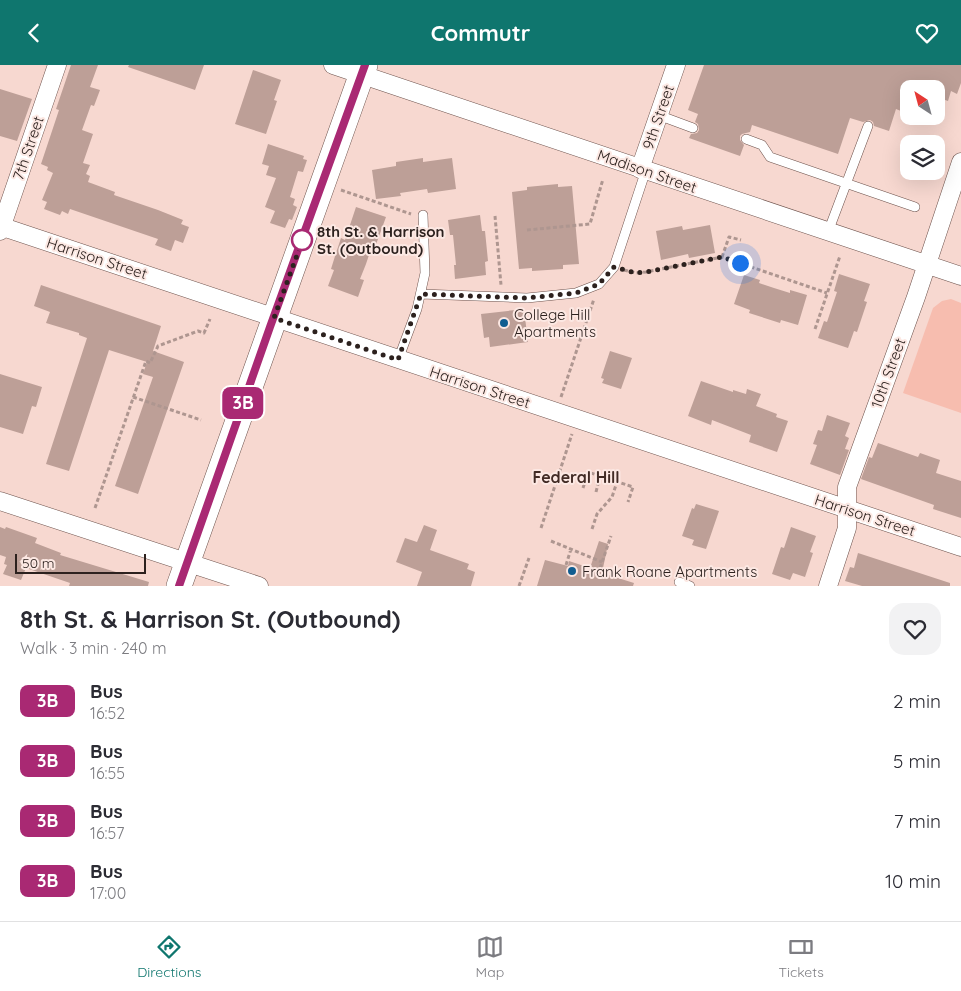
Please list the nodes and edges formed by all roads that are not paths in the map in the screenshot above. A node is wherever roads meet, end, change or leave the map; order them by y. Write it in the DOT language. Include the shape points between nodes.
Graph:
graph roads {
  1 [pos="57,65"];
  2 [pos="333,65"];
  3 [pos="676,65"];
  4 [pos="364,70"];
  5 [pos="658,115"];
  6 [pos="868,126"];
  7 [pos="693,128"];
  8 [pos="746,139"];
  9 [pos="961,162"];
  10 [pos="643,169"];
  11 [pos="846,184"];
  12 [pos="915,207"];
  13 [pos="423,215"];
  14 [pos="0,228"];
  15 [pos="828,232"];
  16 [pos="927,265"];
  17 [pos="961,276"];
  18 [pos="421,294"];
  19 [pos="274,318"];
  20 [pos="398,360"];
  21 [pos="0,501"];
  22 [pos="846,508"];
  23 [pos="961,547"];
  24 [pos="187,563"];
  25 [pos="679,582"];
  26 [pos="179,586"];
  27 [pos="259,586"];
  28 [pos="690,586"];
  29 [pos="828,586"];
  1 -- 14 [label="street, 7th Street"];
  2 -- 4 [label="street, Madison Street"];
  3 -- 5 [label="street, 9th Street"];
  4 -- 10 [label="street, Madison Street"];
  4 -- 19 [label="street"];
  5 -- 7 [label="lane"];
  5 -- 10 [label="street, 9th Street"];
  6 -- 11 [label="lane"];
  8 -- 11 [label="lane" via="762,145 770,157"];
  9 -- 16 [label="street, 10th Street"];
  10 -- 15 [label="street, Madison Street"];
  10 -- 18 [label="lane" via="614,267 599,284 576,293 526,298"];
  11 -- 12 [label="lane"];
  11 -- 15 [label="lane"];
  13 -- 18 [label="lane" via="425,273"];
  14 -- 19 [label="street, Harrison Street"];
  15 -- 16 [label="street, Madison Street"];
  16 -- 17 [label="street, Madison Street"];
  16 -- 22 [label="street, 10th Street" via="850,477"];
  18 -- 20 [label="lane"];
  19 -- 20 [label="street, Harrison Street"];
  19 -- 24 [label="street"];
  20 -- 22 [label="street, Harrison Street"];
  21 -- 24 [label="street"];
  22 -- 23 [label="street, Harrison Street"];
  22 -- 29 [label="street, 10th Street" via="847,528"];
  24 -- 26 [label="street"];
  24 -- 27 [label="street"];
  25 -- 28 [label="lane"];
}
